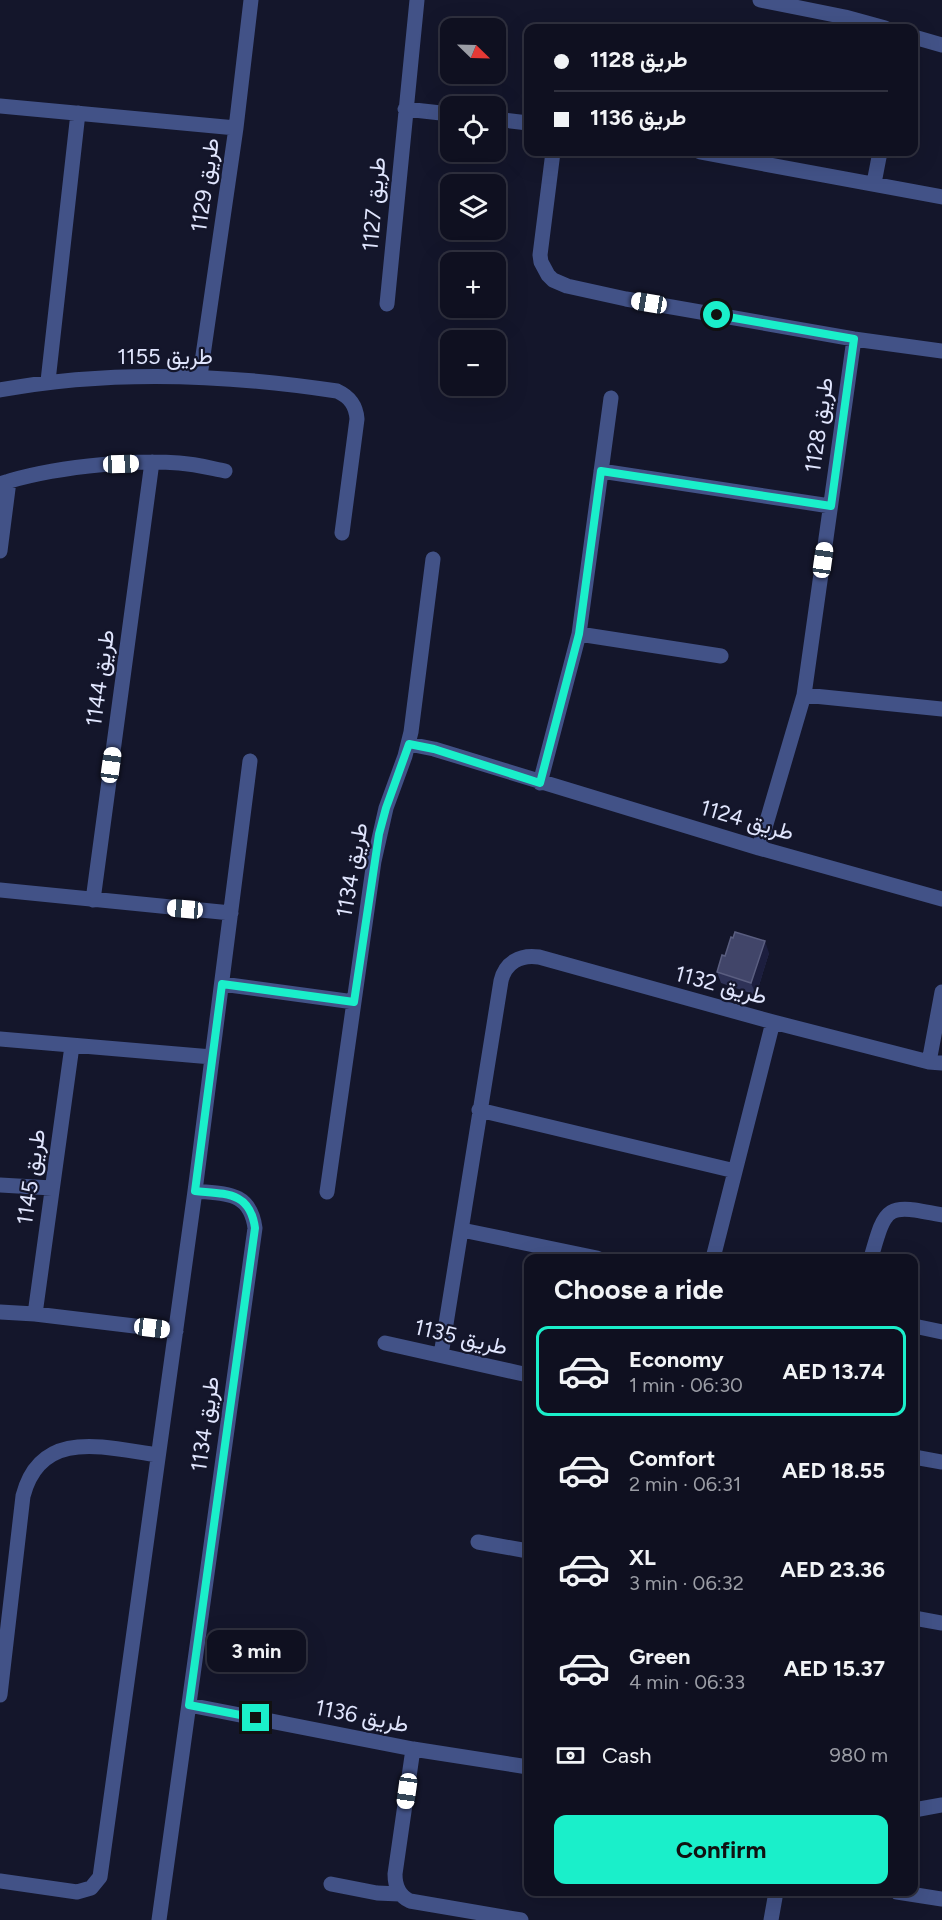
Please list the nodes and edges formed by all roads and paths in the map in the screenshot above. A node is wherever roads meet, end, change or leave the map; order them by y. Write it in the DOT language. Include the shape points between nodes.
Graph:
graph roads {
  1 [pos="251,0"];
  2 [pos="417,0"];
  3 [pos="760,0"];
  4 [pos="870,24"];
  5 [pos="918,38"];
  6 [pos="942,45"];
  7 [pos="0,106"];
  8 [pos="405,109"];
  9 [pos="78,113"];
  10 [pos="440,113"];
  11 [pos="506,120"];
  12 [pos="524,123"];
  13 [pos="236,128"];
  14 [pos="552,156"];
  15 [pos="722,156"];
  16 [pos="879,156"];
  17 [pos="874,183"];
  18 [pos="942,197"];
  19 [pos="387,304"];
  20 [pos="854,339"];
  21 [pos="942,351"];
  22 [pos="200,376"];
  23 [pos="48,381"];
  24 [pos="0,390"];
  25 [pos="611,398"];
  26 [pos="152,462"];
  27 [pos="225,471"];
  28 [pos="601,471"];
  29 [pos="4,482"];
  30 [pos="831,506"];
  31 [pos="342,533"];
  32 [pos="0,551"];
  33 [pos="433,559"];
  34 [pos="579,634"];
  35 [pos="721,656"];
  36 [pos="804,695"];
  37 [pos="942,708"];
  38 [pos="409,744"];
  39 [pos="250,761"];
  40 [pos="540,783"];
  41 [pos="759,848"];
  42 [pos="0,890"];
  43 [pos="942,899"];
  44 [pos="93,900"];
  45 [pos="231,913"];
  46 [pos="222,984"];
  47 [pos="942,992"];
  48 [pos="354,1002"];
  49 [pos="773,1022"];
  50 [pos="0,1040"];
  51 [pos="72,1046"];
  52 [pos="213,1057"];
  53 [pos="936,1063"];
  54 [pos="479,1110"];
  55 [pos="735,1171"];
  56 [pos="0,1185"];
  57 [pos="52,1188"];
  58 [pos="195,1191"];
  59 [pos="327,1192"];
  60 [pos="942,1215"];
  61 [pos="462,1230"];
  62 [pos="578,1254"];
  63 [pos="714,1254"];
  64 [pos="872,1254"];
  65 [pos="0,1312"];
  66 [pos="35,1314"];
  67 [pos="918,1327"];
  68 [pos="176,1331"];
  69 [pos="942,1332"];
  70 [pos="385,1343"];
  71 [pos="441,1355"];
  72 [pos="524,1374"];
  73 [pos="159,1455"];
  74 [pos="918,1458"];
  75 [pos="942,1462"];
  76 [pos="478,1542"];
  77 [pos="524,1550"];
  78 [pos="918,1619"];
  79 [pos="942,1623"];
  80 [pos="0,1695"];
  81 [pos="189,1705"];
  82 [pos="413,1749"];
  83 [pos="524,1766"];
  84 [pos="942,1805"];
  85 [pos="918,1809"];
  86 [pos="0,1881"];
  87 [pos="331,1884"];
  88 [pos="400,1894"];
  89 [pos="918,1895"];
  90 [pos="775,1896"];
  91 [pos="942,1899"];
  92 [pos="159,1920"];
  93 [pos="522,1920"];
  94 [pos="771,1920"];
  1 -- 13 [label="street, طريق 1129"];
  2 -- 8 [label="street, طريق 1127"];
  3 -- 4 [label="street"];
  5 -- 6 [label="street"];
  7 -- 9 [label="street"];
  8 -- 10 [label="street"];
  8 -- 19 [label="street, طريق 1127"];
  9 -- 13 [label="street"];
  9 -- 23 [label="street"];
  11 -- 12 [label="street"];
  13 -- 22 [label="street, طريق 1129"];
  14 -- 20 [label="street" via="540,255 553,280 626,299"];
  15 -- 17 [label="street"];
  16 -- 17 [label="street"];
  17 -- 18 [label="street"];
  20 -- 21 [label="street"];
  20 -- 30 [label="street, طريق 1128"];
  22 -- 23 [label="street, طريق 1155"];
  22 -- 31 [label="street, طريق 1155" via="330,390 352,401 357,419"];
  23 -- 24 [label="street, طريق 1155"];
  25 -- 28 [label="street"];
  26 -- 27 [label="street"];
  26 -- 29 [label="street" via="64,470"];
  26 -- 44 [label="street, طريق 1144"];
  28 -- 30 [label="street"];
  28 -- 34 [label="street"];
  29 -- 32 [label="street"];
  30 -- 36 [label="street, طريق 1128"];
  33 -- 38 [label="street, طريق 1134"];
  34 -- 35 [label="street"];
  34 -- 40 [label="street"];
  36 -- 37 [label="street"];
  36 -- 41 [label="street, طريق 1128"];
  38 -- 40 [label="street, طريق 1124"];
  38 -- 48 [label="street, طريق 1134" via="379,834"];
  39 -- 45 [label="street"];
  40 -- 41 [label="street, طريق 1124"];
  41 -- 43 [label="street, طريق 1124"];
  42 -- 44 [label="street"];
  44 -- 45 [label="street"];
  45 -- 46 [label="street"];
  46 -- 48 [label="street"];
  46 -- 52 [label="street"];
  47 -- 53 [label="street"];
  48 -- 59 [label="street, طريق 1134"];
  49 -- 53 [label="street, طريق 1132"];
  49 -- 54 [label="street, طريق 1132" via="523,957 510,964 501,981"];
  49 -- 55 [label="street"];
  50 -- 51 [label="street"];
  51 -- 52 [label="street"];
  51 -- 57 [label="street, طريق 1145"];
  52 -- 58 [label="street"];
  54 -- 55 [label="street"];
  54 -- 61 [label="street"];
  55 -- 63 [label="street"];
  56 -- 57 [label="street"];
  57 -- 66 [label="street, طريق 1145"];
  58 -- 68 [label="street"];
  58 -- 81 [label="street, طريق 1134" via="236,1196 251,1212 255,1228"];
  60 -- 64 [label="street" via="906,1208 888,1215 881,1224"];
  61 -- 62 [label="street"];
  61 -- 71 [label="street"];
  65 -- 66 [label="street"];
  66 -- 68 [label="street"];
  67 -- 69 [label="street"];
  68 -- 73 [label="street"];
  70 -- 71 [label="street, طريق 1135"];
  71 -- 72 [label="street, طريق 1135"];
  73 -- 80 [label="street" via="91,1446 68,1447 47,1457 31,1474 23,1496"];
  73 -- 86 [label="street" via="102,1870 97,1883 77,1892"];
  74 -- 75 [label="street"];
  76 -- 77 [label="street"];
  78 -- 79 [label="street"];
  81 -- 82 [label="street, طريق 1136"];
  81 -- 92 [label="street, طريق 1134"];
  82 -- 83 [label="street, طريق 1136"];
  82 -- 88 [label="street" via="395,1874"];
  84 -- 85 [label="street"];
  87 -- 88 [label="street"];
  88 -- 93 [label="street" via="410,1901"];
  89 -- 91 [label="street"];
  90 -- 94 [label="street"];
}
